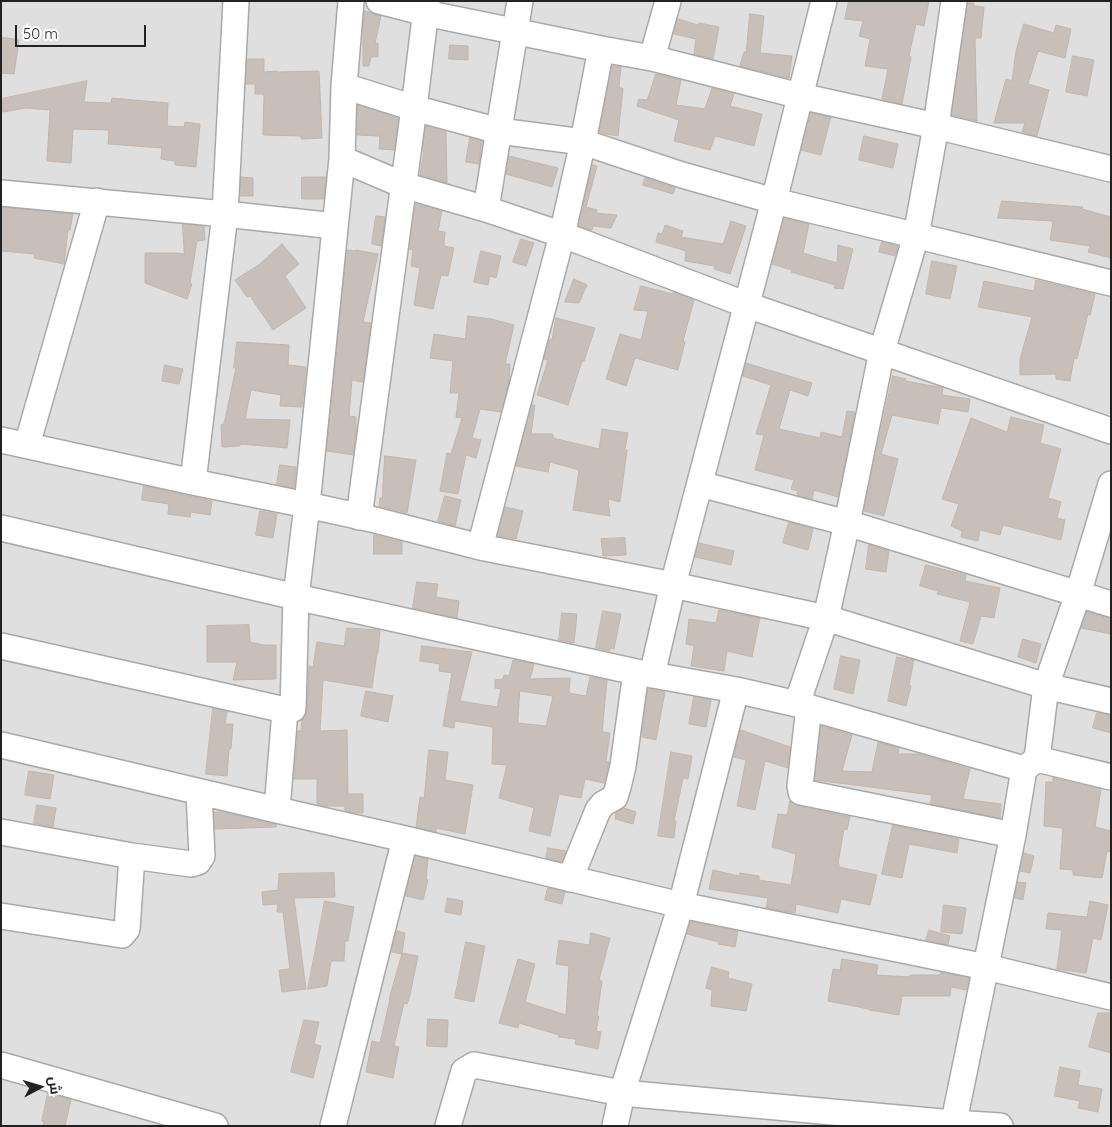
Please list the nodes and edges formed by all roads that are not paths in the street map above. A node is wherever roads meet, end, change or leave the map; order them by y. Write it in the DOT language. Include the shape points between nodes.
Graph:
graph roads {
  1 [pos="236,1"];
  2 [pos="351,1"];
  3 [pos="379,1"];
  4 [pos="520,1"];
  5 [pos="668,1"];
  6 [pos="824,1"];
  7 [pos="954,1"];
  8 [pos="426,7"];
  9 [pos="516,32"];
  10 [pos="601,49"];
  11 [pos="652,58"];
  12 [pos="344,86"];
  13 [pos="800,96"];
  14 [pos="414,108"];
  15 [pos="936,126"];
  16 [pos="500,131"];
  17 [pos="583,142"];
  18 [pos="342,159"];
  19 [pos="1111,170"];
  20 [pos="403,185"];
  21 [pos="1,193"];
  22 [pos="97,201"];
  23 [pos="774,201"];
  24 [pos="486,209"];
  25 [pos="225,214"];
  26 [pos="336,226"];
  27 [pos="562,235"];
  28 [pos="916,236"];
  29 [pos="1111,283"];
  30 [pos="747,305"];
  31 [pos="882,351"];
  32 [pos="1111,431"];
  33 [pos="1,440"];
  34 [pos="26,445"];
  35 [pos="193,482"];
  36 [pos="700,484"];
  37 [pos="1111,484"];
  38 [pos="307,505"];
  39 [pos="359,517"];
  40 [pos="847,523"];
  41 [pos="1,528"];
  42 [pos="480,547"];
  43 [pos="673,585"];
  44 [pos="1078,594"];
  45 [pos="296,596"];
  46 [pos="1111,604"];
  47 [pos="826,618"];
  48 [pos="1,646"];
  49 [pos="644,673"];
  50 [pos="1046,686"];
  51 [pos="736,690"];
  52 [pos="1111,702"];
  53 [pos="803,705"];
  54 [pos="285,710"];
  55 [pos="1,745"];
  56 [pos="1030,764"];
  57 [pos="1111,777"];
  58 [pos="200,792"];
  59 [pos="276,810"];
  60 [pos="1,832"];
  61 [pos="1012,835"];
  62 [pos="405,839"];
  63 [pos="132,856"];
  64 [pos="570,879"];
  65 [pos="681,905"];
  66 [pos="1,916"];
  67 [pos="986,967"];
  68 [pos="1111,997"];
  69 [pos="1,1065"];
  70 [pos="622,1093"];
  71 [pos="212,1125"];
  72 [pos="953,1125"];
  73 [pos="333,1126"];
  74 [pos="448,1126"];
  75 [pos="615,1126"];
  76 [pos="1000,1126"];
  1 -- 25 [label="street"];
  2 -- 12 [label="street"];
  3 -- 8 [label="street"];
  4 -- 9 [label="street"];
  5 -- 11 [label="street"];
  6 -- 13 [label="street"];
  7 -- 15 [label="street"];
  8 -- 9 [label="street"];
  8 -- 14 [label="street"];
  9 -- 10 [label="street"];
  9 -- 16 [label="street"];
  10 -- 11 [label="street"];
  10 -- 17 [label="street"];
  11 -- 13 [label="street"];
  12 -- 14 [label="street"];
  12 -- 18 [label="street"];
  13 -- 15 [label="street"];
  13 -- 23 [label="street"];
  14 -- 16 [label="street"];
  14 -- 20 [label="street"];
  15 -- 19 [label="street"];
  15 -- 28 [label="street"];
  16 -- 17 [label="street"];
  16 -- 24 [label="street"];
  17 -- 23 [label="street"];
  17 -- 27 [label="street"];
  18 -- 20 [label="street"];
  18 -- 26 [label="street"];
  20 -- 24 [label="street"];
  20 -- 39 [label="street"];
  21 -- 22 [label="street"];
  22 -- 25 [label="street"];
  22 -- 34 [label="street"];
  23 -- 28 [label="street"];
  23 -- 30 [label="street"];
  24 -- 27 [label="street"];
  25 -- 26 [label="street"];
  25 -- 35 [label="street"];
  26 -- 38 [label="street"];
  27 -- 30 [label="street"];
  27 -- 42 [label="street"];
  28 -- 29 [label="street"];
  28 -- 31 [label="street"];
  30 -- 31 [label="street"];
  30 -- 36 [label="street"];
  31 -- 32 [label="street"];
  31 -- 40 [label="street"];
  33 -- 34 [label="street"];
  34 -- 35 [label="street"];
  35 -- 38 [label="street"];
  36 -- 40 [label="street"];
  36 -- 43 [label="street"];
  37 -- 44 [label="street"];
  38 -- 39 [label="street"];
  38 -- 45 [label="street"];
  39 -- 42 [label="street"];
  40 -- 44 [label="street"];
  40 -- 47 [label="street"];
  41 -- 45 [label="street"];
  42 -- 43 [label="street"];
  43 -- 47 [label="street"];
  43 -- 49 [label="street"];
  44 -- 46 [label="street"];
  44 -- 50 [label="street"];
  45 -- 49 [label="street"];
  45 -- 54 [label="street" via="293,709"];
  47 -- 50 [label="street"];
  47 -- 53 [label="street"];
  48 -- 54 [label="street"];
  49 -- 51 [label="street"];
  49 -- 64 [label="street" via="615,797 598,810"];
  50 -- 52 [label="street"];
  50 -- 56 [label="street"];
  51 -- 53 [label="street"];
  51 -- 65 [label="street"];
  53 -- 56 [label="street"];
  53 -- 61 [label="street" via="801,792"];
  54 -- 59 [label="street"];
  55 -- 58 [label="street"];
  56 -- 57 [label="street"];
  56 -- 61 [label="street"];
  58 -- 59 [label="street"];
  58 -- 63 [label="street" via="202,856 198,862 191,864"];
  59 -- 62 [label="street"];
  60 -- 63 [label="street"];
  61 -- 67 [label="street"];
  62 -- 64 [label="street"];
  62 -- 73 [label="street"];
  63 -- 66 [label="street" via="127,929 122,935"];
  64 -- 65 [label="street"];
  65 -- 67 [label="street"];
  65 -- 70 [label="street"];
  67 -- 68 [label="street"];
  67 -- 72 [label="street"];
  69 -- 71 [label="street"];
  70 -- 72 [label="street"];
  70 -- 74 [label="street" via="474,1065 464,1072"];
  70 -- 75 [label="street"];
  72 -- 76 [label="street"];
}
